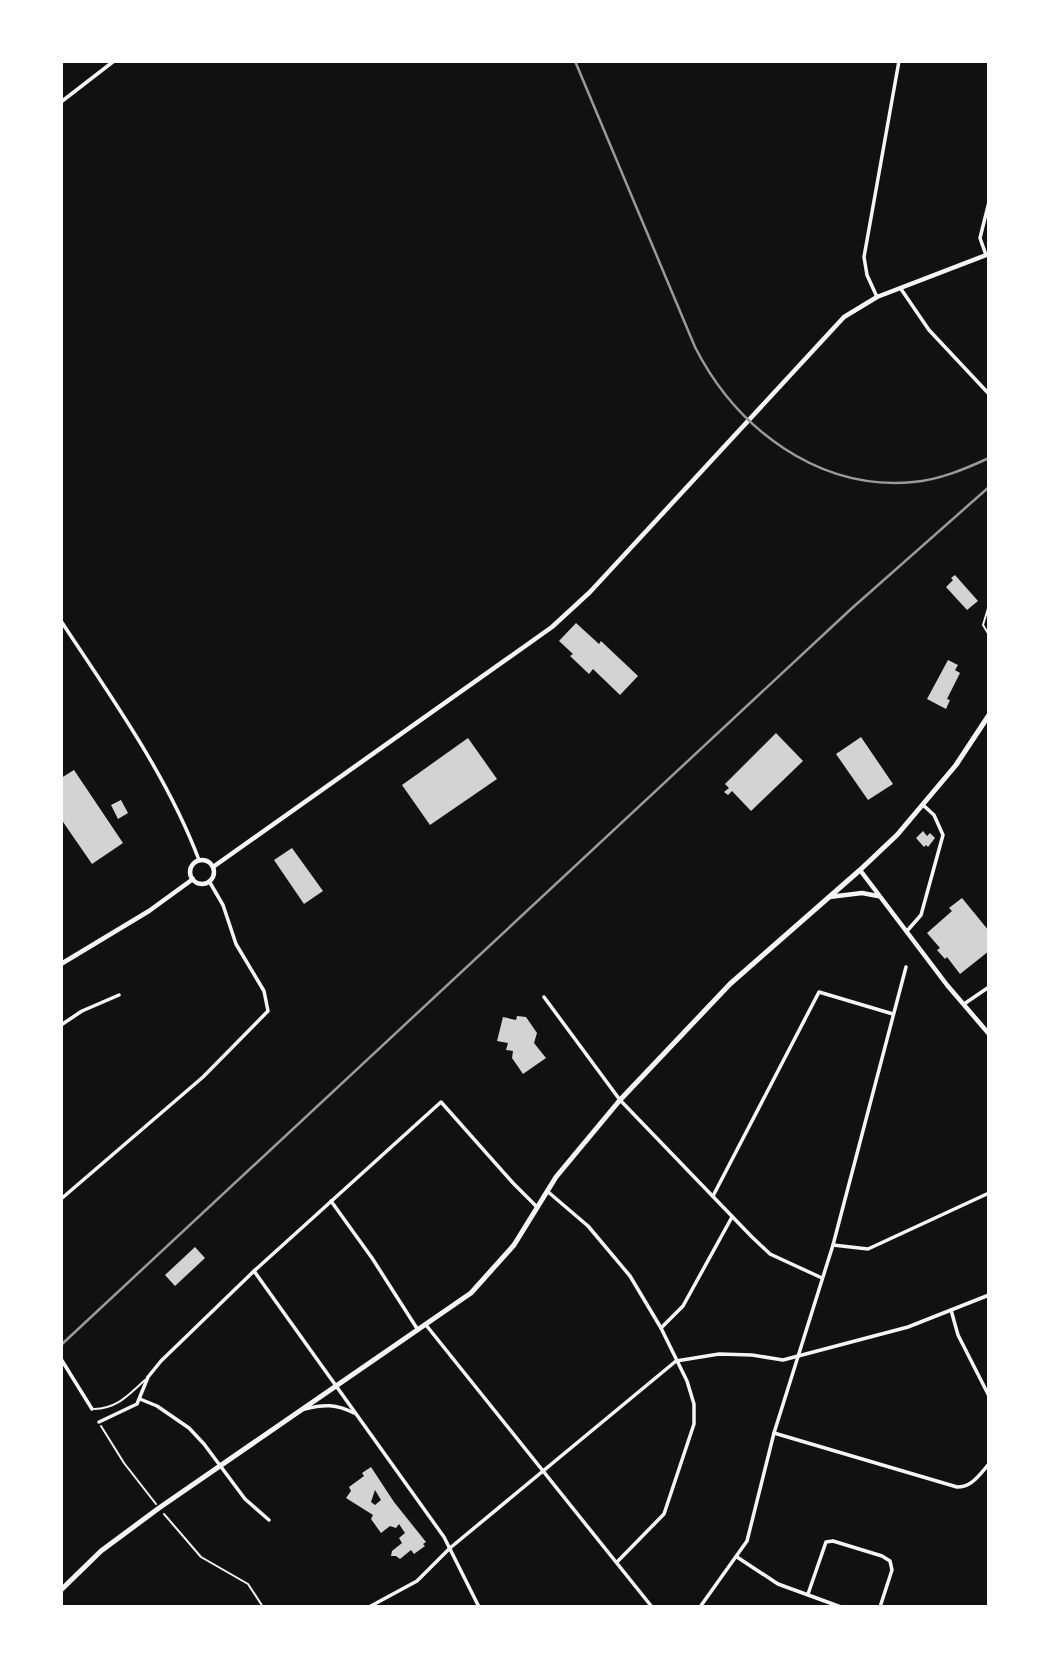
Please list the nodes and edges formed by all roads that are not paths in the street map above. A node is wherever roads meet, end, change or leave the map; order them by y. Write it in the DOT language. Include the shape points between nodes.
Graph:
graph roads {
  1 [pos="114,61"];
  2 [pos="899,61"];
  3 [pos="61,102"];
  4 [pos="989,202"];
  5 [pos="987,255"];
  6 [pos="901,289"];
  7 [pos="877,298"];
  8 [pos="989,394"];
  9 [pos="989,605"];
  10 [pos="61,621"];
  11 [pos="989,635"];
  12 [pos="989,715"];
  13 [pos="923,805"];
  14 [pos="199,860"];
  15 [pos="213,867"];
  16 [pos="860,870"];
  17 [pos="193,879"];
  18 [pos="209,881"];
  19 [pos="829,897"];
  20 [pos="879,897"];
  21 [pos="906,932"];
  22 [pos="61,964"];
  23 [pos="906,967"];
  24 [pos="989,986"];
  25 [pos="118,995"];
  26 [pos="544,997"];
  27 [pos="964,1004"];
  28 [pos="893,1014"];
  29 [pos="61,1025"];
  30 [pos="989,1034"];
  31 [pos="620,1100"];
  32 [pos="547,1191"];
  33 [pos="989,1193"];
  34 [pos="713,1196"];
  35 [pos="61,1199"];
  36 [pos="331,1201"];
  37 [pos="537,1207"];
  38 [pos="732,1217"];
  39 [pos="833,1245"];
  40 [pos="254,1271"];
  41 [pos="822,1278"];
  42 [pos="989,1295"];
  43 [pos="951,1311"];
  44 [pos="426,1325"];
  45 [pos="661,1328"];
  46 [pos="418,1331"];
  47 [pos="798,1357"];
  48 [pos="61,1359"];
  49 [pos="676,1361"];
  50 [pos="148,1377"];
  51 [pos="337,1386"];
  52 [pos="989,1396"];
  53 [pos="141,1399"];
  54 [pos="92,1409"];
  55 [pos="301,1410"];
  56 [pos="356,1414"];
  57 [pos="99,1422"];
  58 [pos="774,1433"];
  59 [pos="989,1464"];
  60 [pos="220,1466"];
  61 [pos="544,1472"];
  62 [pos="269,1520"];
  63 [pos="450,1548"];
  64 [pos="737,1557"];
  65 [pos="617,1562"];
  66 [pos="61,1590"];
  67 [pos="808,1594"];
  68 [pos="370,1606"];
  69 [pos="479,1607"];
  70 [pos="652,1607"];
  71 [pos="700,1607"];
  72 [pos="841,1607"];
  73 [pos="880,1607"];
  1 -- 3 [label="street"];
  2 -- 7 [label="street" via="864,257"];
  4 -- 5 [label="street" via="980,238"];
  5 -- 6 [label="street"];
  6 -- 7 [label="street"];
  6 -- 8 [label="street" via="929,330"];
  7 -- 15 [label="street" via="837,322 552,627"];
  9 -- 11 [label="lane" via="983,625"];
  10 -- 14 [label="street" via="147,757"];
  12 -- 13 [label="main road"];
  13 -- 16 [label="main road"];
  13 -- 21 [label="street" via="934,815 943,835 921,915"];
  14 -- 15 [label="street"];
  14 -- 17 [label="street" via="191,868"];
  15 -- 18 [label="street"];
  16 -- 19 [label="main road"];
  16 -- 20 [label="street"];
  17 -- 18 [label="street" via="201,884"];
  17 -- 22 [label="street"];
  18 -- 35 [label="street" via="236,944 264,991 268,1011 203,1077"];
  19 -- 20 [label="street" via="862,893"];
  19 -- 31 [label="main road" via="730,984"];
  20 -- 21 [label="street"];
  21 -- 27 [label="street"];
  23 -- 28 [label="street"];
  24 -- 27 [label="street"];
  25 -- 29 [label="street"];
  26 -- 31 [label="street"];
  27 -- 30 [label="street"];
  28 -- 34 [label="street" via="819,992"];
  28 -- 39 [label="street"];
  31 -- 32 [label="main road"];
  31 -- 34 [label="street"];
  32 -- 37 [label="main road"];
  32 -- 45 [label="street" via="588,1226 630,1276"];
  33 -- 39 [label="street" via="868,1249"];
  34 -- 38 [label="street"];
  36 -- 37 [label="street" via="441,1101"];
  36 -- 40 [label="street"];
  36 -- 46 [label="street"];
  37 -- 44 [label="main road" via="486,1278"];
  38 -- 41 [label="street" via="770,1254"];
  38 -- 45 [label="street" via="683,1306"];
  39 -- 41 [label="street"];
  40 -- 50 [label="street"];
  40 -- 51 [label="street"];
  41 -- 47 [label="street"];
  42 -- 43 [label="street"];
  43 -- 47 [label="street"];
  43 -- 52 [label="street"];
  44 -- 46 [label="main road"];
  44 -- 61 [label="street"];
  45 -- 49 [label="street"];
  46 -- 51 [label="main road"];
  47 -- 49 [label="street" via="783,1360 719,1354"];
  47 -- 58 [label="street"];
  48 -- 54 [label="street"];
  49 -- 61 [label="street"];
  49 -- 65 [label="street" via="694,1404 694,1424 664,1514"];
  50 -- 53 [label="street"];
  50 -- 54 [label="lane" via="120,1403"];
  51 -- 55 [label="main road"];
  51 -- 56 [label="street"];
  53 -- 57 [label="street" via="132,1408"];
  53 -- 60 [label="street" via="189,1429"];
  55 -- 56 [label="street" via="322,1404"];
  55 -- 60 [label="main road"];
  56 -- 63 [label="street"];
  58 -- 59 [label="street" via="957,1486 973,1483"];
  58 -- 64 [label="street" via="747,1541"];
  60 -- 62 [label="street" via="245,1499"];
  60 -- 66 [label="main road" via="101,1551"];
  61 -- 63 [label="street"];
  61 -- 65 [label="street"];
  63 -- 68 [label="street" via="417,1581"];
  63 -- 69 [label="street"];
  64 -- 67 [label="street" via="778,1584"];
  64 -- 71 [label="street"];
  65 -- 70 [label="street"];
  67 -- 72 [label="street"];
  67 -- 73 [label="street" via="822,1549 833,1541 890,1561 892,1570"];
}
